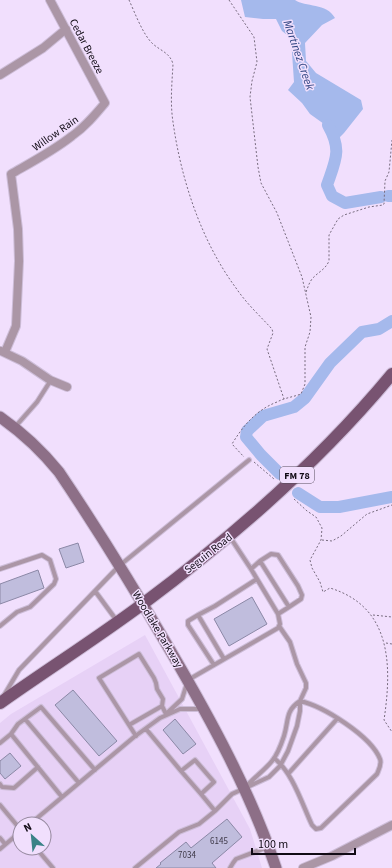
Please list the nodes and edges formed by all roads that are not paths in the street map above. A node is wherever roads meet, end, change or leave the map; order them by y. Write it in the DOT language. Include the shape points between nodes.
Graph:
graph roads {
  1 [pos="50,0"];
  2 [pos="66,29"];
  3 [pos="0,75"];
  4 [pos="106,103"];
  5 [pos="2,351"];
  6 [pos="392,374"];
  7 [pos="51,380"];
  8 [pos="67,387"];
  9 [pos="0,417"];
  10 [pos="14,428"];
  11 [pos="249,460"];
  12 [pos="229,536"];
  13 [pos="260,562"];
  14 [pos="119,566"];
  15 [pos="0,569"];
  16 [pos="251,569"];
  17 [pos="257,579"];
  18 [pos="95,591"];
  19 [pos="143,604"];
  20 [pos="289,607"];
  21 [pos="278,614"];
  22 [pos="198,615"];
  23 [pos="117,622"];
  24 [pos="0,626"];
  25 [pos="279,626"];
  26 [pos="224,659"];
  27 [pos="214,665"];
  28 [pos="188,680"];
  29 [pos="300,701"];
  30 [pos="0,702"];
  31 [pos="162,706"];
  32 [pos="203,709"];
  33 [pos="166,714"];
  34 [pos="25,719"];
  35 [pos="337,719"];
  36 [pos="129,725"];
  37 [pos="146,729"];
  38 [pos="11,734"];
  39 [pos="136,736"];
  40 [pos="0,743"];
  41 [pos="274,758"];
  42 [pos="281,764"];
  43 [pos="38,767"];
  44 [pos="95,770"];
  45 [pos="181,771"];
  46 [pos="288,774"];
  47 [pos="79,783"];
  48 [pos="0,784"];
  49 [pos="244,788"];
  50 [pos="201,794"];
  51 [pos="62,797"];
  52 [pos="0,805"];
  53 [pos="215,811"];
  54 [pos="39,816"];
  55 [pos="12,820"];
  56 [pos="392,825"];
  57 [pos="12,837"];
  58 [pos="0,838"];
  59 [pos="5,844"];
  60 [pos="269,847"];
  61 [pos="0,849"];
  62 [pos="43,856"];
  63 [pos="53,868"];
  64 [pos="135,868"];
  65 [pos="230,868"];
  66 [pos="276,868"];
  67 [pos="303,868"];
  1 -- 2 [label="street, Cedar Breeze"];
  2 -- 3 [label="street" via="43,48"];
  2 -- 4 [label="street, Cedar Breeze"];
  4 -- 5 [label="street, Willow Rain" via="73,136 11,174 18,229 19,275 16,326"];
  5 -- 7 [label="street"];
  6 -- 12 [label="main road, Seguin Road / FM 78" via="311,461"];
  7 -- 8 [label="street"];
  7 -- 10 [label="lane" via="37,402"];
  9 -- 10 [label="street, Woodlake Parkway"];
  10 -- 14 [label="street, Woodlake Parkway" via="45,455 59,472"];
  11 -- 14 [label="lane"];
  12 -- 16 [label="lane"];
  12 -- 19 [label="main road, Seguin Road / FM 78"];
  13 -- 16 [label="lane"];
  13 -- 20 [label="lane"];
  13 -- 20 [label="lane" via="271,554 278,555 302,595"];
  14 -- 18 [label="lane"];
  14 -- 19 [label="street, Woodlake Parkway"];
  15 -- 24 [label="lane" via="42,555 50,560 56,579 30,607 17,612"];
  16 -- 17 [label="lane"];
  17 -- 21 [label="lane"];
  17 -- 22 [label="lane"];
  18 -- 23 [label="lane"];
  18 -- 30 [label="lane" via="19,670"];
  19 -- 23 [label="main road, Seguin Road / FM 78"];
  19 -- 28 [label="street, Woodlake Parkway"];
  20 -- 21 [label="lane"];
  21 -- 25 [label="lane"];
  22 -- 26 [label="lane"];
  22 -- 27 [label="lane" via="188,621 188,626"];
  23 -- 30 [label="main road, Seguin Road / FM 78"];
  25 -- 26 [label="lane"];
  25 -- 29 [label="lane" via="290,642 306,683"];
  26 -- 27 [label="lane"];
  27 -- 28 [label="lane"];
  28 -- 32 [label="street, Woodlake Parkway"];
  28 -- 33 [label="lane" via="180,702"];
  29 -- 35 [label="lane" via="311,703"];
  29 -- 41 [label="lane" via="289,711 284,736"];
  29 -- 42 [label="lane" via="297,726"];
  31 -- 33 [label="lane"];
  31 -- 36 [label="lane"];
  31 -- 36 [label="lane" via="163,699 156,682 139,654 98,678"];
  32 -- 33 [label="lane" via="180,709"];
  32 -- 49 [label="street, Woodlake Parkway"];
  33 -- 37 [label="lane"];
  34 -- 38 [label="lane"];
  34 -- 44 [label="lane" via="41,707"];
  34 -- 47 [label="lane"];
  35 -- 46 [label="lane"];
  35 -- 46 [label="lane" via="355,729 376,753 380,760 377,774 321,828 316,829"];
  36 -- 39 [label="lane"];
  37 -- 39 [label="lane"];
  37 -- 45 [label="lane"];
  38 -- 40 [label="lane"];
  38 -- 43 [label="lane"];
  39 -- 44 [label="lane"];
  41 -- 42 [label="lane"];
  41 -- 49 [label="lane"];
  42 -- 46 [label="lane"];
  42 -- 49 [label="lane" via="269,776"];
  43 -- 48 [label="lane" via="14,788 2,787"];
  43 -- 51 [label="lane"];
  44 -- 47 [label="lane"];
  45 -- 50 [label="lane"];
  45 -- 50 [label="lane" via="195,760 214,782"];
  47 -- 51 [label="lane"];
  49 -- 53 [label="lane" via="232,794"];
  49 -- 60 [label="street, Woodlake Parkway"];
  50 -- 53 [label="lane"];
  51 -- 54 [label="lane"];
  52 -- 55 [label="lane"];
  53 -- 64 [label="lane" via="199,824 179,832"];
  56 -- 67 [label="street"];
  57 -- 59 [label="lane"];
  58 -- 59 [label="lane"];
  59 -- 61 [label="lane"];
  60 -- 65 [label="lane" via="236,860"];
  60 -- 66 [label="street, Woodlake Parkway"];
  62 -- 63 [label="lane"];
}
